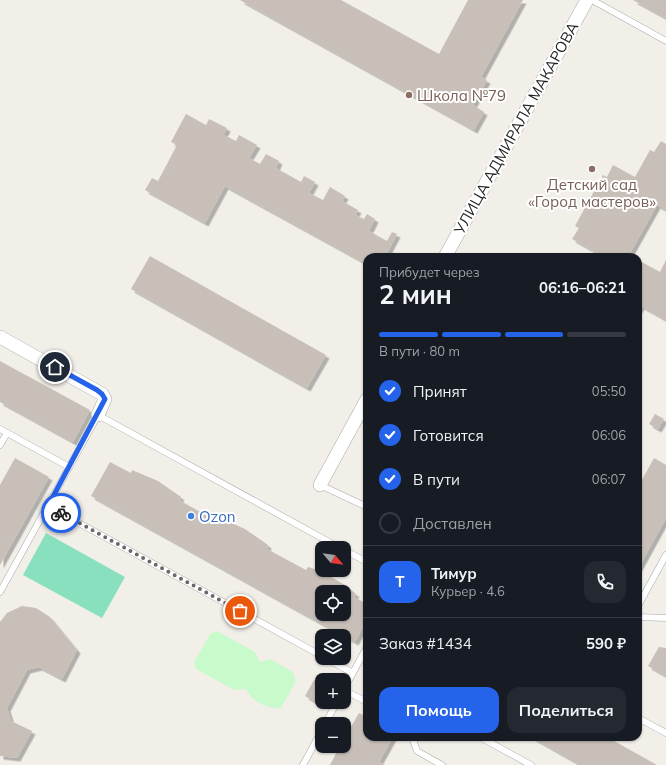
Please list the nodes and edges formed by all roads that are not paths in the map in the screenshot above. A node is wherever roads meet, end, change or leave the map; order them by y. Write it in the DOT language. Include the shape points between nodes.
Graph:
graph roads {
  1 [pos="587,0"];
  2 [pos="592,0"];
  3 [pos="666,42"];
  4 [pos="447,253"];
  5 [pos="0,337"];
  6 [pos="363,406"];
  7 [pos="98,416"];
  8 [pos="0,429"];
  9 [pos="7,433"];
  10 [pos="0,445"];
  11 [pos="69,467"];
  12 [pos="320,486"];
  13 [pos="48,506"];
  14 [pos="363,506"];
  15 [pos="327,541"];
  16 [pos="351,554"];
  17 [pos="666,555"];
  18 [pos="363,560"];
  19 [pos="0,592"];
  20 [pos="642,599"];
  21 [pos="642,617"];
  22 [pos="666,618"];
  23 [pos="315,652"];
  24 [pos="363,654"];
  25 [pos="338,665"];
  26 [pos="353,673"];
  27 [pos="351,677"];
  28 [pos="351,694"];
  29 [pos="363,700"];
  30 [pos="642,720"];
  31 [pos="666,733"];
  32 [pos="414,741"];
  33 [pos="487,741"];
  34 [pos="315,743"];
  35 [pos="303,765"];
  36 [pos="442,765"];
  37 [pos="531,765"];
  1 -- 4 [label="street, УЛИЦА АДМИРАЛА МАКАРОВА"];
  2 -- 3 [label="lane"];
  5 -- 7 [label="street" via="102,394 105,399"];
  6 -- 12 [label="street"];
  7 -- 11 [label="lane"];
  7 -- 15 [label="lane"];
  8 -- 9 [label="lane"];
  9 -- 10 [label="lane"];
  9 -- 11 [label="lane"];
  11 -- 13 [label="lane"];
  12 -- 14 [label="lane"];
  13 -- 19 [label="lane"];
  13 -- 23 [label="lane"];
  16 -- 18 [label="lane"];
  17 -- 20 [label="lane"];
  21 -- 22 [label="lane"];
  24 -- 26 [label="lane"];
  25 -- 26 [label="lane"];
  26 -- 27 [label="lane"];
  28 -- 29 [label="lane"];
  30 -- 31 [label="lane"];
  32 -- 36 [label="lane" via="417,750"];
  33 -- 37 [label="lane"];
  34 -- 35 [label="lane"];
}
